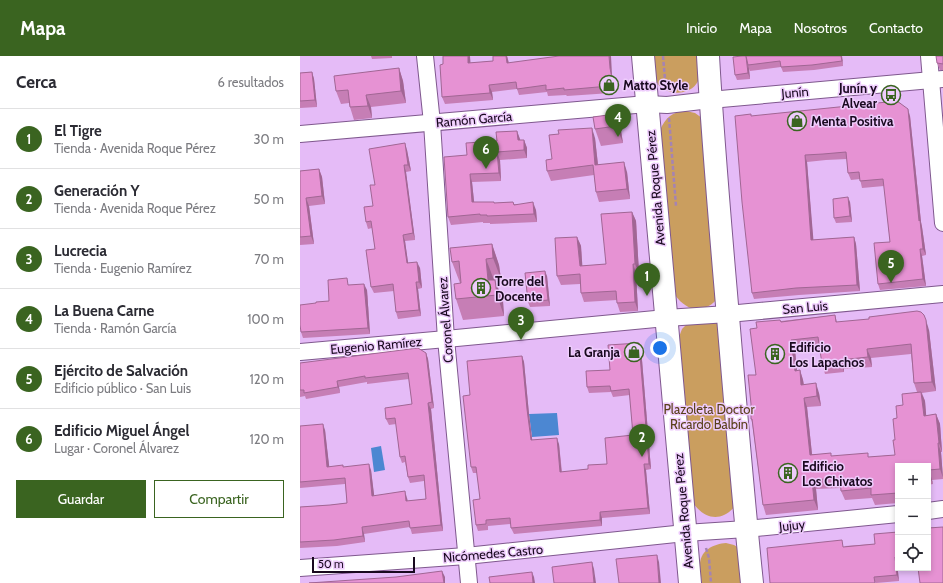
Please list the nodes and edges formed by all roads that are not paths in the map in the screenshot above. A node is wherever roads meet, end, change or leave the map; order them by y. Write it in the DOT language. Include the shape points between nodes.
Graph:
graph roads {
  1 [pos="426,56"];
  2 [pos="643,56"];
  3 [pos="708,56"];
  4 [pos="929,56"];
  5 [pos="937,79"];
  6 [pos="710,100"];
  7 [pos="647,104"];
  8 [pos="432,123"];
  9 [pos="300,134"];
  10 [pos="943,223"];
  11 [pos="943,294"];
  12 [pos="728,314"];
  13 [pos="666,318"];
  14 [pos="446,339"];
  15 [pos="300,352"];
  16 [pos="943,509"];
  17 [pos="931,511"];
  18 [pos="895,514"];
  19 [pos="746,529"];
  20 [pos="685,533"];
  21 [pos="466,556"];
  22 [pos="300,568"];
  23 [pos="469,583"];
  24 [pos="690,583"];
  25 [pos="752,583"];
  1 -- 8 [label="street, Coronel Álvarez"];
  2 -- 7 [label="main road, Avenida Roque Pérez"];
  3 -- 6 [label="main road"];
  4 -- 5 [label="street"];
  5 -- 6 [label="street, Junín"];
  5 -- 10 [label="street"];
  6 -- 7 [label="street, Junín" via="668,105"];
  6 -- 12 [label="main road"];
  7 -- 8 [label="street, Ramón García"];
  7 -- 13 [label="main road, Avenida Roque Pérez"];
  8 -- 9 [label="street, Ramón García"];
  8 -- 14 [label="street, Coronel Álvarez"];
  11 -- 12 [label="street, San Luis"];
  12 -- 13 [label="street, San Luis"];
  12 -- 19 [label="main road"];
  13 -- 14 [label="street, Eugenio Ramírez"];
  13 -- 20 [label="main road, Avenida Roque Pérez"];
  14 -- 15 [label="street, Eugenio Ramírez"];
  14 -- 21 [label="street, Coronel Álvarez"];
  16 -- 17 [label="street"];
  18 -- 19 [label="street, Jujuy"];
  19 -- 20 [label="street, Jujuy"];
  19 -- 25 [label="main road"];
  20 -- 21 [label="street, Nicómedes Castro"];
  20 -- 24 [label="main road, Avenida Roque Pérez"];
  21 -- 22 [label="street, Nicómedes Castro"];
  21 -- 23 [label="street, Coronel Álvarez"];
}
